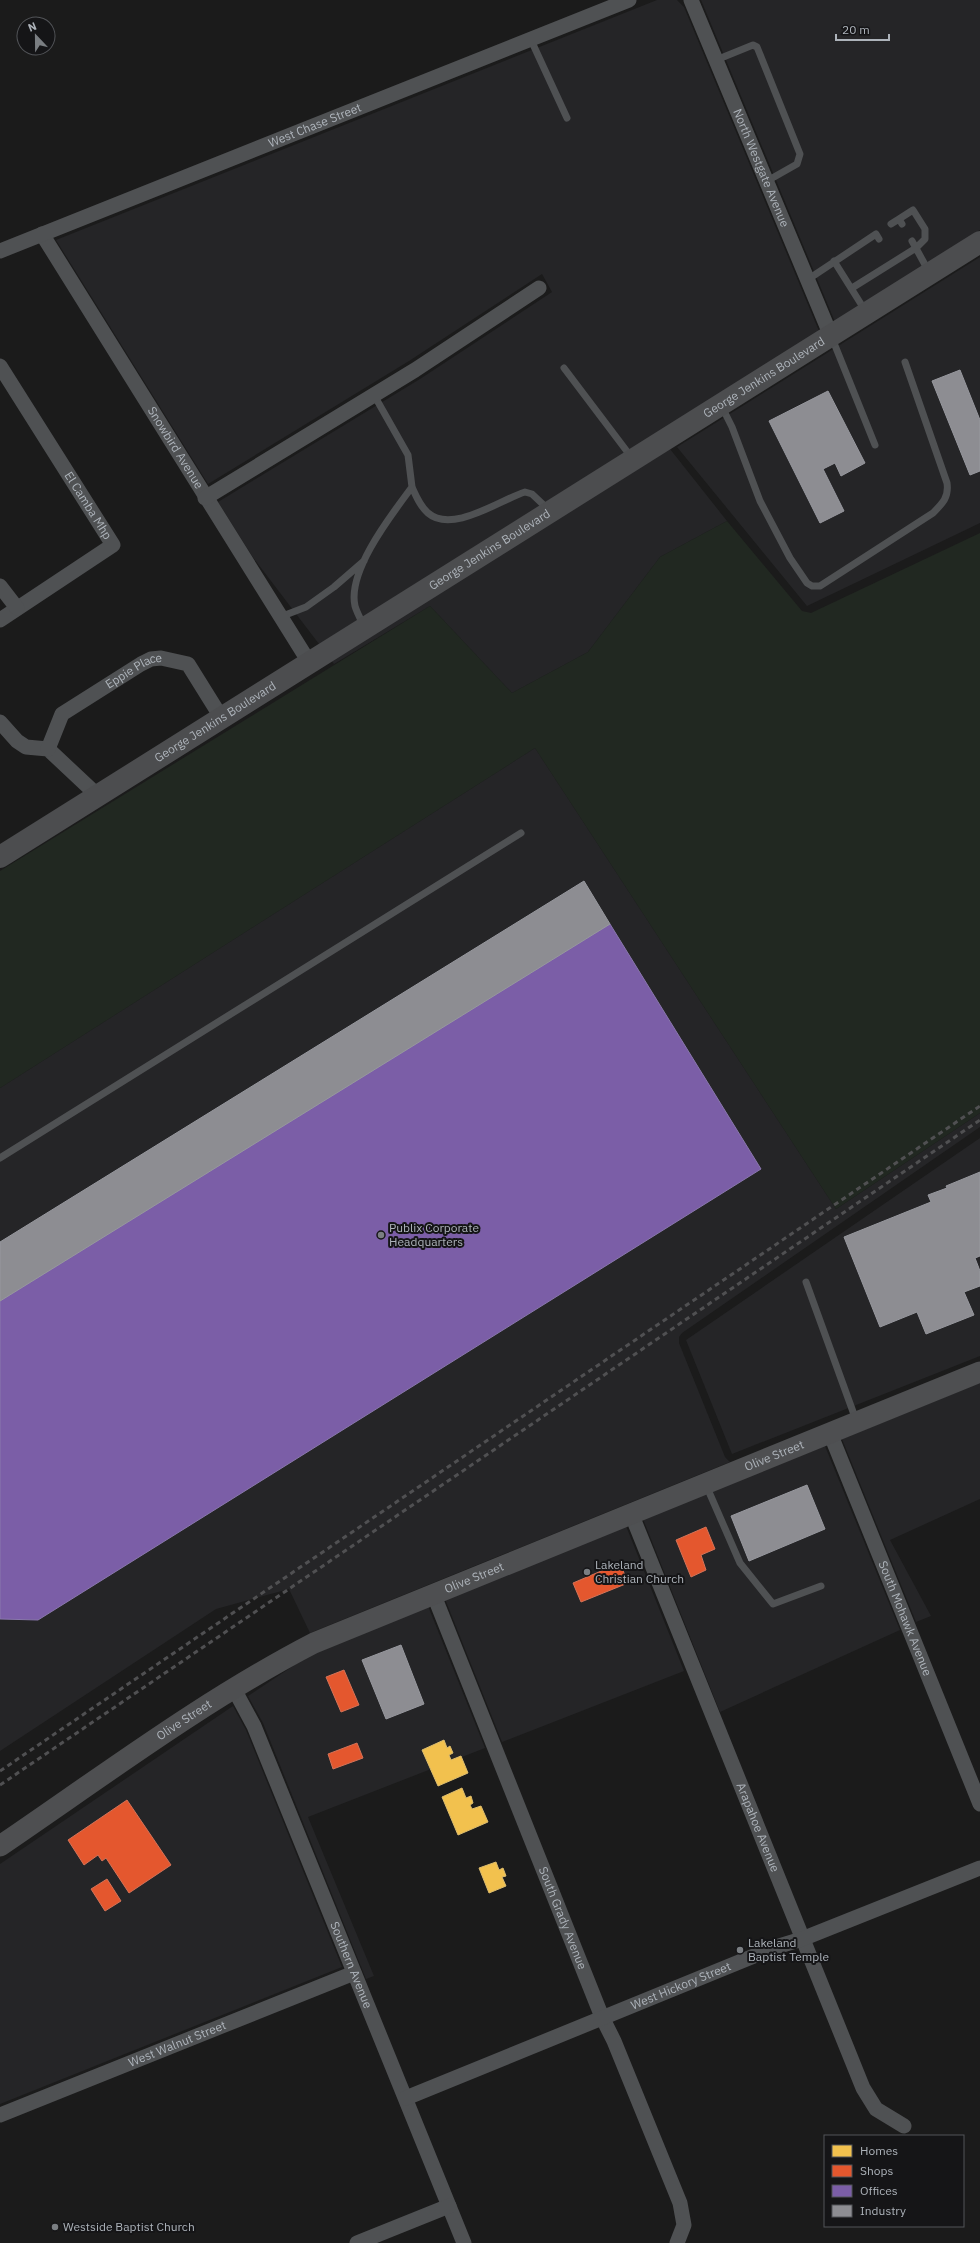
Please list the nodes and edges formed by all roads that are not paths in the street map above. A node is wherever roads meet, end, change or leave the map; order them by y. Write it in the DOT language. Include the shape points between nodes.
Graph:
graph roads {
  1 [pos="629,0"];
  2 [pos="690,0"];
  3 [pos="596,6"];
  4 [pos="531,40"];
  5 [pos="716,60"];
  6 [pos="567,118"];
  7 [pos="767,181"];
  8 [pos="892,224"];
  9 [pos="42,234"];
  10 [pos="879,239"];
  11 [pos="912,241"];
  12 [pos="980,243"];
  13 [pos="916,248"];
  14 [pos="0,251"];
  15 [pos="889,255"];
  16 [pos="834,261"];
  17 [pos="893,262"];
  18 [pos="872,265"];
  19 [pos="877,272"];
  20 [pos="930,274"];
  21 [pos="808,280"];
  22 [pos="539,288"];
  23 [pos="852,288"];
  24 [pos="867,313"];
  25 [pos="831,336"];
  26 [pos="906,362"];
  27 [pos="0,366"];
  28 [pos="564,368"];
  29 [pos="374,395"];
  30 [pos="721,405"];
  31 [pos="875,445"];
  32 [pos="633,459"];
  33 [pos="412,487"];
  34 [pos="205,498"];
  35 [pos="550,511"];
  36 [pos="364,561"];
  37 [pos="0,586"];
  38 [pos="17,608"];
  39 [pos="280,617"];
  40 [pos="0,620"];
  41 [pos="364,628"];
  42 [pos="308,662"];
  43 [pos="221,717"];
  44 [pos="0,722"];
  45 [pos="48,749"];
  46 [pos="97,795"];
  47 [pos="521,833"];
  48 [pos="0,857"];
  49 [pos="0,1158"];
  50 [pos="806,1282"];
  51 [pos="980,1372"];
  52 [pos="856,1422"];
  53 [pos="830,1433"];
  54 [pos="705,1484"];
  55 [pos="631,1513"];
  56 [pos="821,1586"];
  57 [pos="433,1593"];
  58 [pos="234,1689"];
  59 [pos="980,1804"];
  60 [pos="0,1846"];
  61 [pos="980,1868"];
  62 [pos="802,1939"];
  63 [pos="354,1973"];
  64 [pos="602,2017"];
  65 [pos="406,2098"];
  66 [pos="0,2115"];
  67 [pos="904,2126"];
  68 [pos="449,2206"];
  69 [pos="357,2243"];
  70 [pos="464,2243"];
  71 [pos="677,2243"];
  1 -- 3 [label="street, West Chase Street"];
  2 -- 5 [label="street, North Westgate Avenue"];
  3 -- 4 [label="street, West Chase Street"];
  4 -- 6 [label="lane"];
  4 -- 9 [label="street, West Chase Street"];
  5 -- 7 [label="street, North Westgate Avenue"];
  5 -- 7 [label="lane" via="753,44 757,47 800,154 797,164"];
  7 -- 21 [label="street, North Westgate Avenue"];
  8 -- 13 [label="lane" via="901,221 914,210 925,229 925,239"];
  9 -- 14 [label="street, West Chase Street"];
  9 -- 34 [label="street, Snowbird Avenue"];
  10 -- 16 [label="lane" via="876,234 860,247"];
  11 -- 13 [label="lane"];
  12 -- 20 [label="main road, George Jenkins Boulevard"];
  13 -- 17 [label="lane"];
  13 -- 20 [label="lane"];
  15 -- 17 [label="lane"];
  16 -- 21 [label="lane"];
  16 -- 23 [label="lane"];
  17 -- 19 [label="lane"];
  18 -- 19 [label="lane"];
  19 -- 23 [label="lane"];
  20 -- 24 [label="main road, George Jenkins Boulevard"];
  21 -- 25 [label="street, North Westgate Avenue"];
  22 -- 29 [label="street"];
  23 -- 24 [label="lane"];
  24 -- 25 [label="main road, George Jenkins Boulevard"];
  25 -- 30 [label="main road, George Jenkins Boulevard"];
  25 -- 31 [label="lane"];
  26 -- 30 [label="lane" via="948,492 933,513 820,586 807,583 790,558 760,501"];
  27 -- 38 [label="street, El Camba Mhp" via="113,545"];
  28 -- 32 [label="lane"];
  29 -- 33 [label="lane" via="408,455"];
  29 -- 34 [label="street"];
  30 -- 32 [label="main road, George Jenkins Boulevard"];
  32 -- 35 [label="main road, George Jenkins Boulevard"];
  33 -- 35 [label="lane" via="428,513 439,519 472,515 525,492 532,494"];
  33 -- 36 [label="lane" via="381,529"];
  34 -- 39 [label="street, Snowbird Avenue"];
  35 -- 41 [label="main road, George Jenkins Boulevard"];
  36 -- 39 [label="lane" via="306,607"];
  36 -- 41 [label="lane" via="355,586 355,606"];
  37 -- 38 [label="street"];
  38 -- 40 [label="street"];
  39 -- 42 [label="street, Snowbird Avenue"];
  41 -- 42 [label="main road, George Jenkins Boulevard"];
  42 -- 43 [label="main road, George Jenkins Boulevard"];
  43 -- 45 [label="street, Eppie Place" via="188,664 172,659 151,659 62,714"];
  43 -- 46 [label="main road, George Jenkins Boulevard"];
  44 -- 45 [label="street" via="26,747"];
  45 -- 46 [label="street"];
  46 -- 48 [label="main road, George Jenkins Boulevard"];
  47 -- 49 [label="lane"];
  50 -- 52 [label="lane"];
  51 -- 52 [label="main road, Olive Street"];
  52 -- 53 [label="main road, Olive Street"];
  53 -- 54 [label="main road, Olive Street"];
  53 -- 59 [label="street, South Mohawk Avenue"];
  54 -- 55 [label="main road, Olive Street"];
  54 -- 56 [label="lane" via="740,1563 773,1604"];
  55 -- 57 [label="main road, Olive Street"];
  55 -- 62 [label="street, Arapahoe Avenue"];
  57 -- 58 [label="main road, Olive Street" via="314,1643 273,1664"];
  57 -- 64 [label="street, South Grady Avenue"];
  58 -- 60 [label="main road, Olive Street"];
  58 -- 63 [label="street, Southern Avenue" via="254,1726"];
  61 -- 62 [label="street, West Hickory Street"];
  62 -- 64 [label="street, West Hickory Street"];
  62 -- 67 [label="street, Arapahoe Avenue" via="864,2088 876,2109"];
  63 -- 65 [label="street, Southern Avenue"];
  63 -- 66 [label="street, West Walnut Street"];
  64 -- 65 [label="street, West Hickory Street"];
  64 -- 71 [label="street, South Grady Avenue" via="680,2203 684,2225"];
  65 -- 68 [label="street, Southern Avenue"];
  68 -- 69 [label="street"];
  68 -- 70 [label="street, Southern Avenue"];
}
